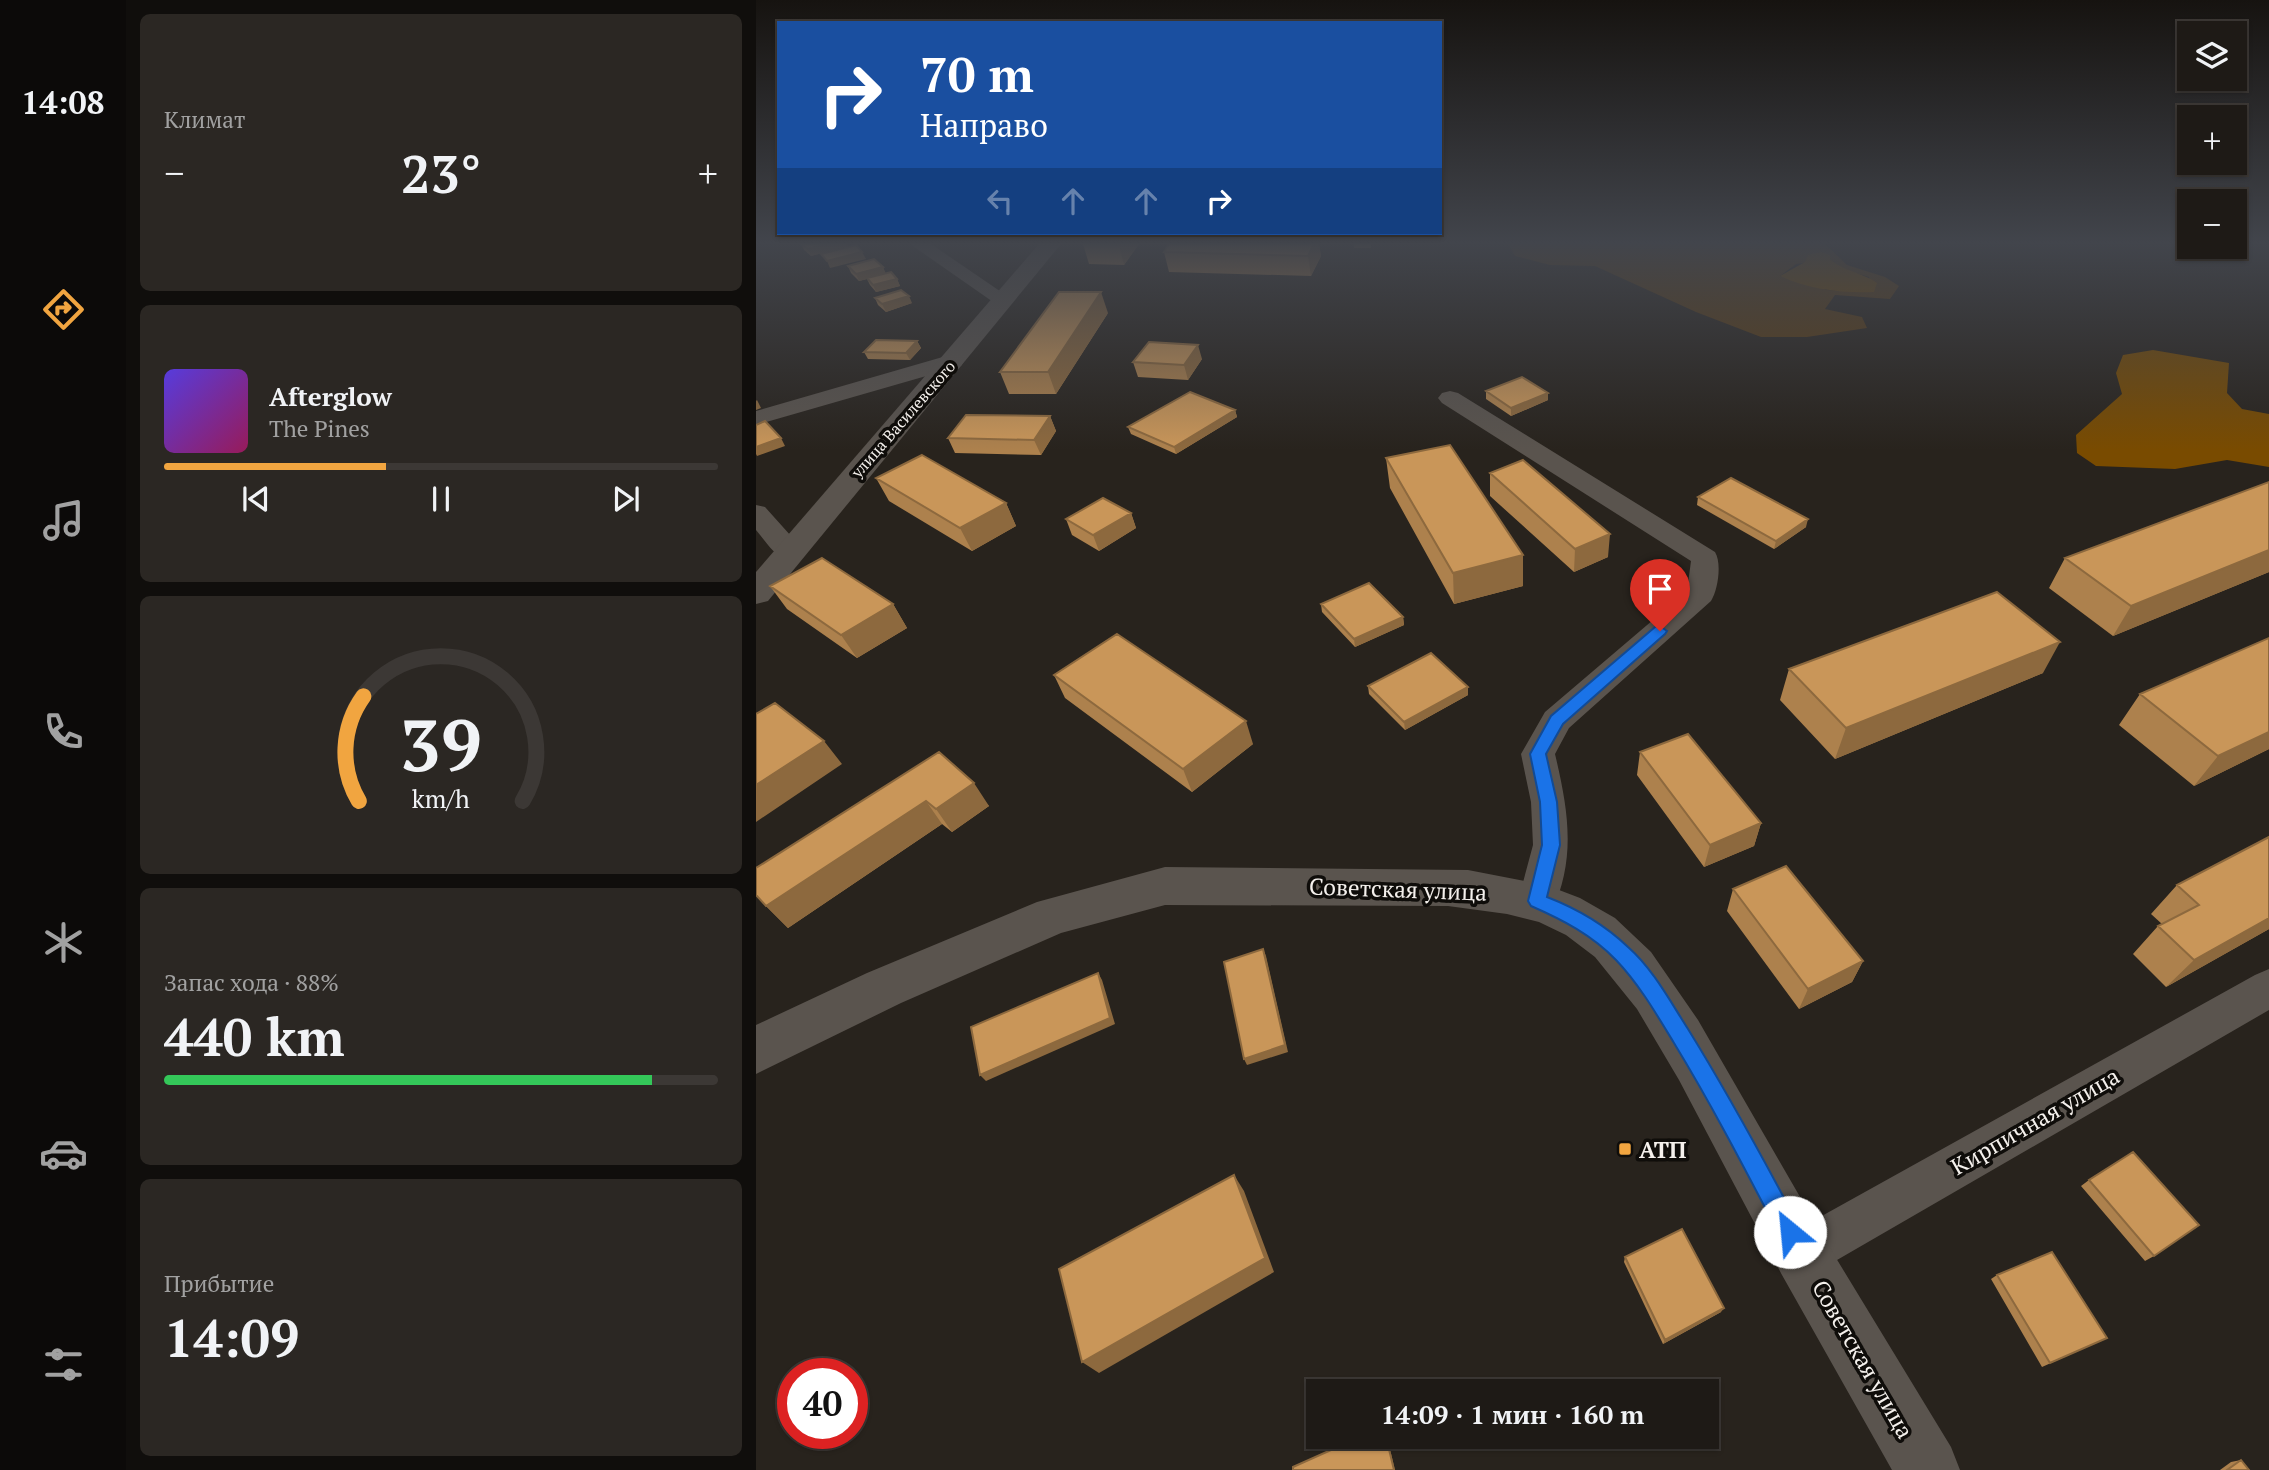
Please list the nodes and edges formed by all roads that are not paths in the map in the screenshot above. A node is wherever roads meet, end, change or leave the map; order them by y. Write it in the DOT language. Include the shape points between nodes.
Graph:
graph roads {
  1 [pos="993,313"];
  2 [pos="953,361"];
  3 [pos="1450,398"];
  4 [pos="756,418"];
  5 [pos="756,513"];
  6 [pos="790,552"];
  7 [pos="756,593"];
  8 [pos="1537,901"];
  9 [pos="2269,988"];
  10 [pos="756,1050"];
  11 [pos="1801,1254"];
  12 [pos="1928,1470"];
  1 -- 2 [label="street, улица Василевского"];
  2 -- 4 [label="street"];
  2 -- 6 [label="street, улица Василевского"];
  3 -- 8 [label="street" via="1704,558 1701,594 1557,720 1538,754 1549,802 1551,845"];
  5 -- 6 [label="street"];
  6 -- 7 [label="street, улица Василевского"];
  8 -- 10 [label="street, Советская улица" via="1448,887 1165,886 1053,916 884,988"];
  8 -- 11 [label="street, Советская улица" via="1598,932 1624,955 1656,997 1721,1101"];
  9 -- 11 [label="street, Кирпичная улица"];
  11 -- 12 [label="street, Советская улица"];
}
